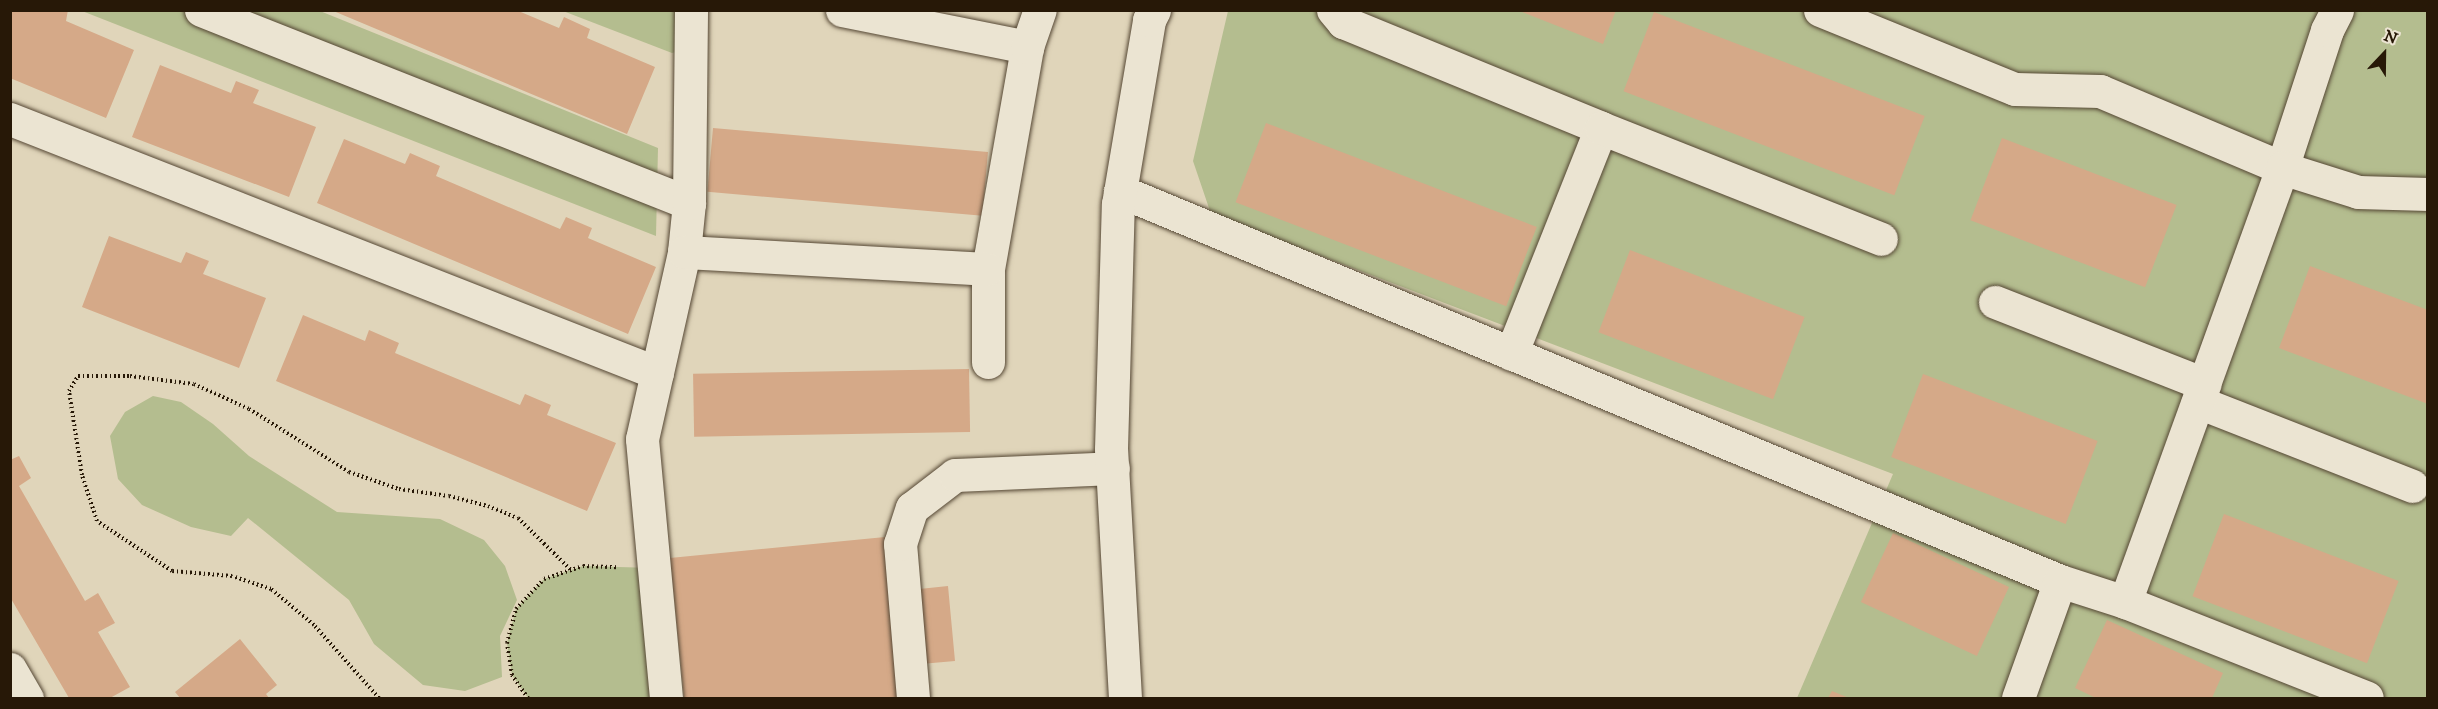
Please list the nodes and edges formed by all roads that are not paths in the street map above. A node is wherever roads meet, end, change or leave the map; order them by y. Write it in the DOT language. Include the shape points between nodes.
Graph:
graph roads {
  1 [pos="201,10"];
  2 [pos="692,10"];
  3 [pos="842,10"];
  4 [pos="1040,10"];
  5 [pos="1154,10"];
  6 [pos="1333,10"];
  7 [pos="1820,10"];
  8 [pos="2337,10"];
  9 [pos="1027,47"];
  10 [pos="10,119"];
  11 [pos="1601,128"];
  12 [pos="2282,168"];
  13 [pos="1120,191"];
  14 [pos="2427,194"];
  15 [pos="689,203"];
  16 [pos="1881,239"];
  17 [pos="684,252"];
  18 [pos="988,269"];
  19 [pos="1995,302"];
  20 [pos="1511,354"];
  21 [pos="988,362"];
  22 [pos="657,373"];
  23 [pos="2201,393"];
  24 [pos="1113,468"];
  25 [pos="2412,486"];
  26 [pos="2060,581"];
  27 [pos="2125,602"];
  28 [pos="10,669"];
  29 [pos="27,699"];
  30 [pos="666,699"];
  31 [pos="913,699"];
  32 [pos="1125,699"];
  33 [pos="2018,699"];
  34 [pos="2367,699"];
  1 -- 15 [label="street"];
  2 -- 15 [label="street"];
  3 -- 9 [label="street"];
  4 -- 9 [label="street"];
  5 -- 13 [label="street" via="1149,20"];
  6 -- 11 [label="street" via="1344,22"];
  7 -- 12 [label="street" via="2015,89 2100,91"];
  8 -- 12 [label="street"];
  9 -- 18 [label="street"];
  10 -- 22 [label="street"];
  11 -- 16 [label="street"];
  11 -- 20 [label="street"];
  12 -- 14 [label="street" via="2358,192"];
  12 -- 23 [label="street"];
  13 -- 20 [label="street"];
  13 -- 24 [label="street"];
  15 -- 17 [label="street"];
  17 -- 18 [label="street"];
  17 -- 22 [label="street"];
  18 -- 21 [label="street"];
  19 -- 23 [label="street"];
  20 -- 26 [label="street"];
  22 -- 30 [label="street" via="642,439"];
  23 -- 25 [label="street"];
  23 -- 27 [label="street"];
  24 -- 31 [label="street" via="956,475 912,508 900,544"];
  24 -- 32 [label="street"];
  26 -- 27 [label="street"];
  26 -- 33 [label="street"];
  27 -- 34 [label="street"];
  28 -- 29 [label="street"];
}
